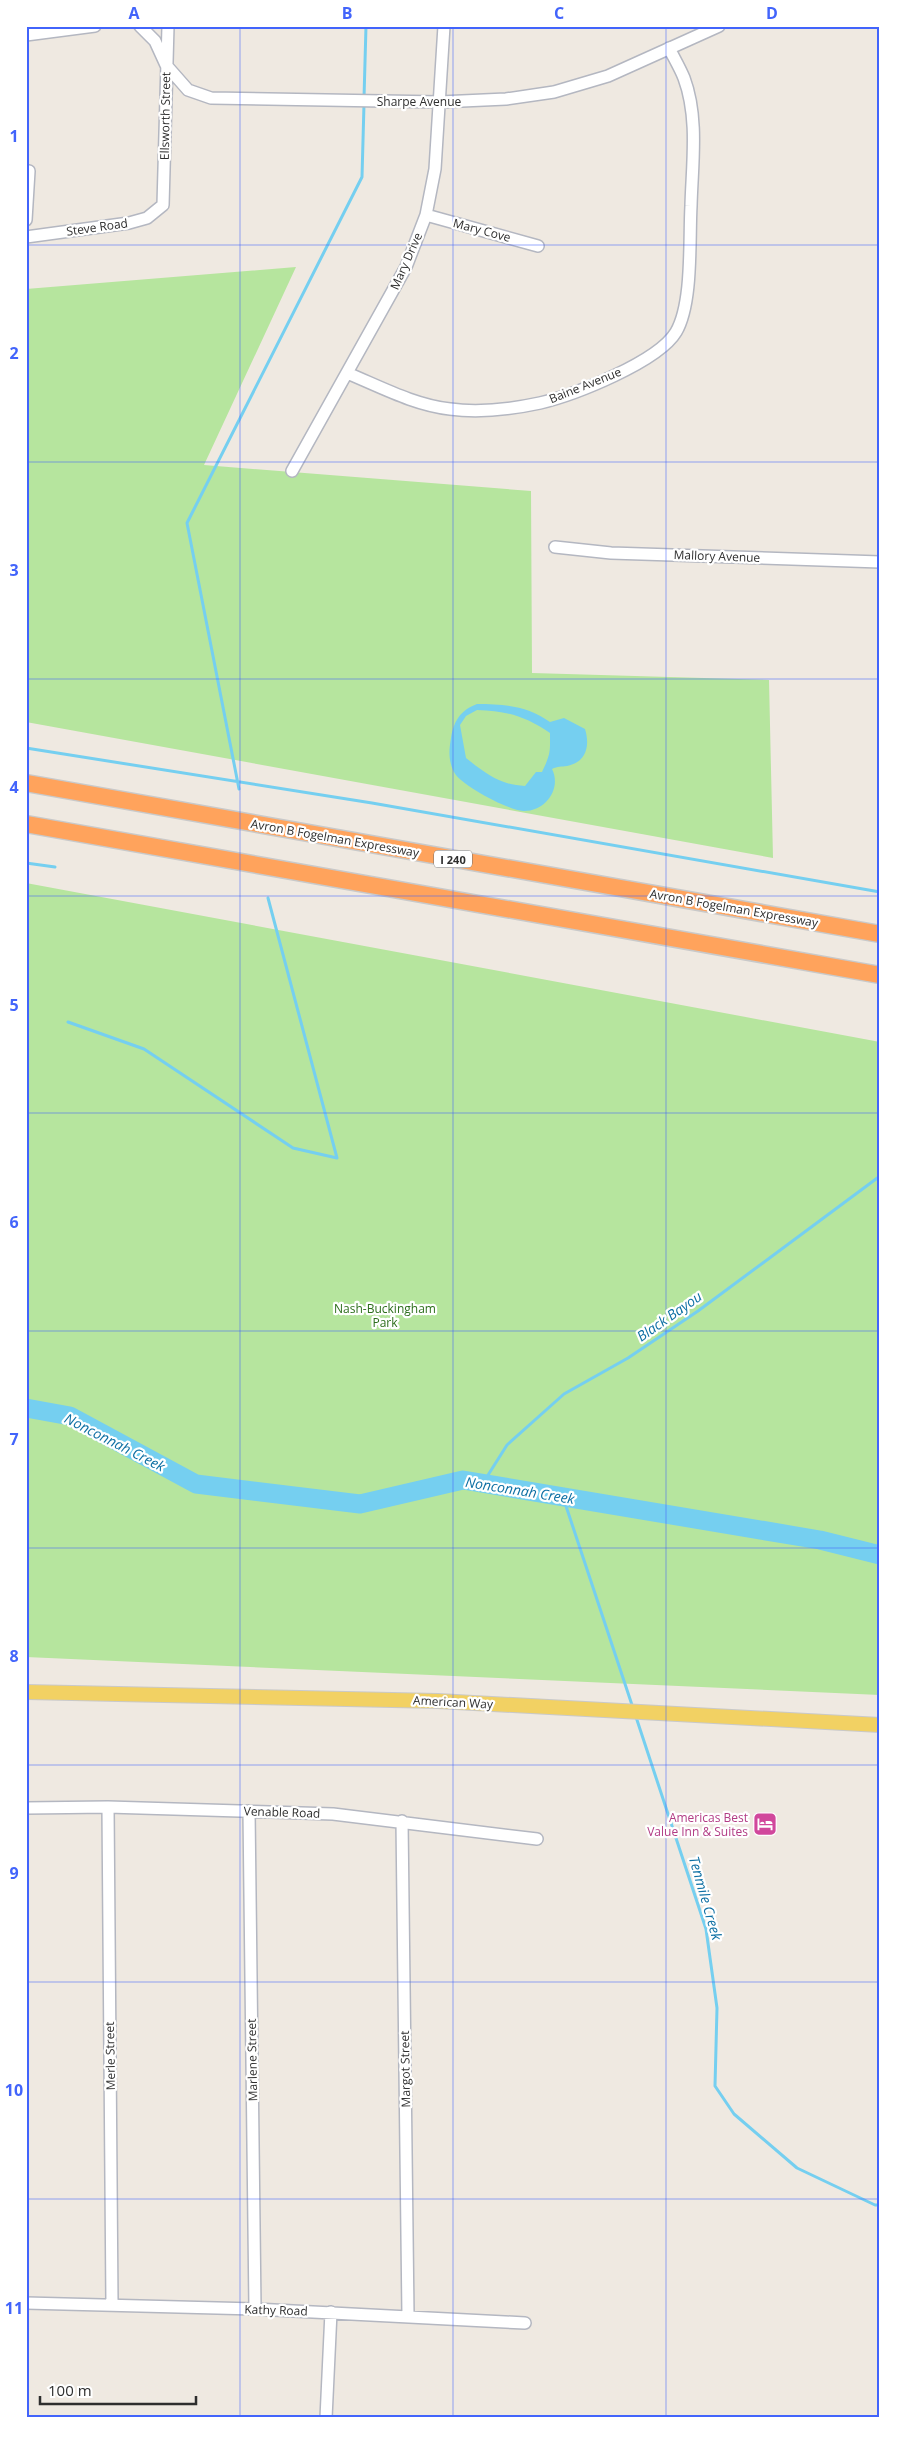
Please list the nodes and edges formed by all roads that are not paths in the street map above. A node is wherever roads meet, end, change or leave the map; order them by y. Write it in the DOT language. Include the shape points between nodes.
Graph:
graph roads {
  1 [pos="95,26"];
  2 [pos="140,26"];
  3 [pos="168,26"];
  4 [pos="444,26"];
  5 [pos="719,26"];
  6 [pos="26,35"];
  7 [pos="669,48"];
  8 [pos="166,65"];
  9 [pos="440,102"];
  10 [pos="29,171"];
  11 [pos="163,205"];
  12 [pos="426,215"];
  13 [pos="26,220"];
  14 [pos="26,237"];
  15 [pos="538,246"];
  16 [pos="347,373"];
  17 [pos="292,471"];
  18 [pos="555,546"];
  19 [pos="880,562"];
  20 [pos="26,783"];
  21 [pos="26,824"];
  22 [pos="880,934"];
  23 [pos="880,975"];
  24 [pos="26,1692"];
  25 [pos="880,1725"];
  26 [pos="108,1807"];
  27 [pos="26,1808"];
  28 [pos="249,1810"];
  29 [pos="402,1821"];
  30 [pos="537,1839"];
  31 [pos="26,2303"];
  32 [pos="112,2304"];
  33 [pos="255,2309"];
  34 [pos="331,2312"];
  35 [pos="408,2316"];
  36 [pos="525,2323"];
  37 [pos="326,2418"];
  1 -- 6 [label="street"];
  2 -- 8 [label="street, Sharpe Avenue" via="155,41"];
  3 -- 8 [label="street, Ellsworth Street"];
  4 -- 9 [label="street, Mary Drive"];
  5 -- 7 [label="street, Sharpe Avenue"];
  7 -- 9 [label="street, Sharpe Avenue" via="608,76 554,92 506,99"];
  7 -- 16 [label="street, Baine Avenue" via="684,79 694,137 686,305 676,333 654,354 609,378 542,402 504,410 451,410 411,401"];
  8 -- 9 [label="street, Sharpe Avenue" via="188,90 211,98"];
  8 -- 11 [label="street, Ellsworth Street"];
  9 -- 12 [label="street, Mary Drive" via="435,169"];
  10 -- 13 [label="street"];
  11 -- 14 [label="street, Steve Road" via="148,218 129,223"];
  12 -- 15 [label="street, Mary Cove"];
  12 -- 16 [label="street, Mary Drive" via="406,268"];
  16 -- 17 [label="street, Mary Drive"];
  18 -- 19 [label="street, Mallory Avenue" via="611,553"];
  20 -- 22 [label="highway, Avron B Fogelman Expressway / I 240"];
  21 -- 23 [label="highway"];
  24 -- 25 [label="main road, American Way" via="380,1699"];
  26 -- 27 [label="street, Venable Road"];
  26 -- 28 [label="street, Venable Road"];
  26 -- 32 [label="street, Merle Street"];
  28 -- 29 [label="street, Venable Road"];
  28 -- 33 [label="street, Marlene Street"];
  29 -- 30 [label="street, Venable Road"];
  29 -- 35 [label="street, Margot Street"];
  31 -- 32 [label="street, Kathy Road"];
  32 -- 33 [label="street, Kathy Road"];
  33 -- 34 [label="street, Kathy Road"];
  34 -- 35 [label="street, Kathy Road"];
  34 -- 37 [label="street"];
  35 -- 36 [label="street, Kathy Road"];
}
